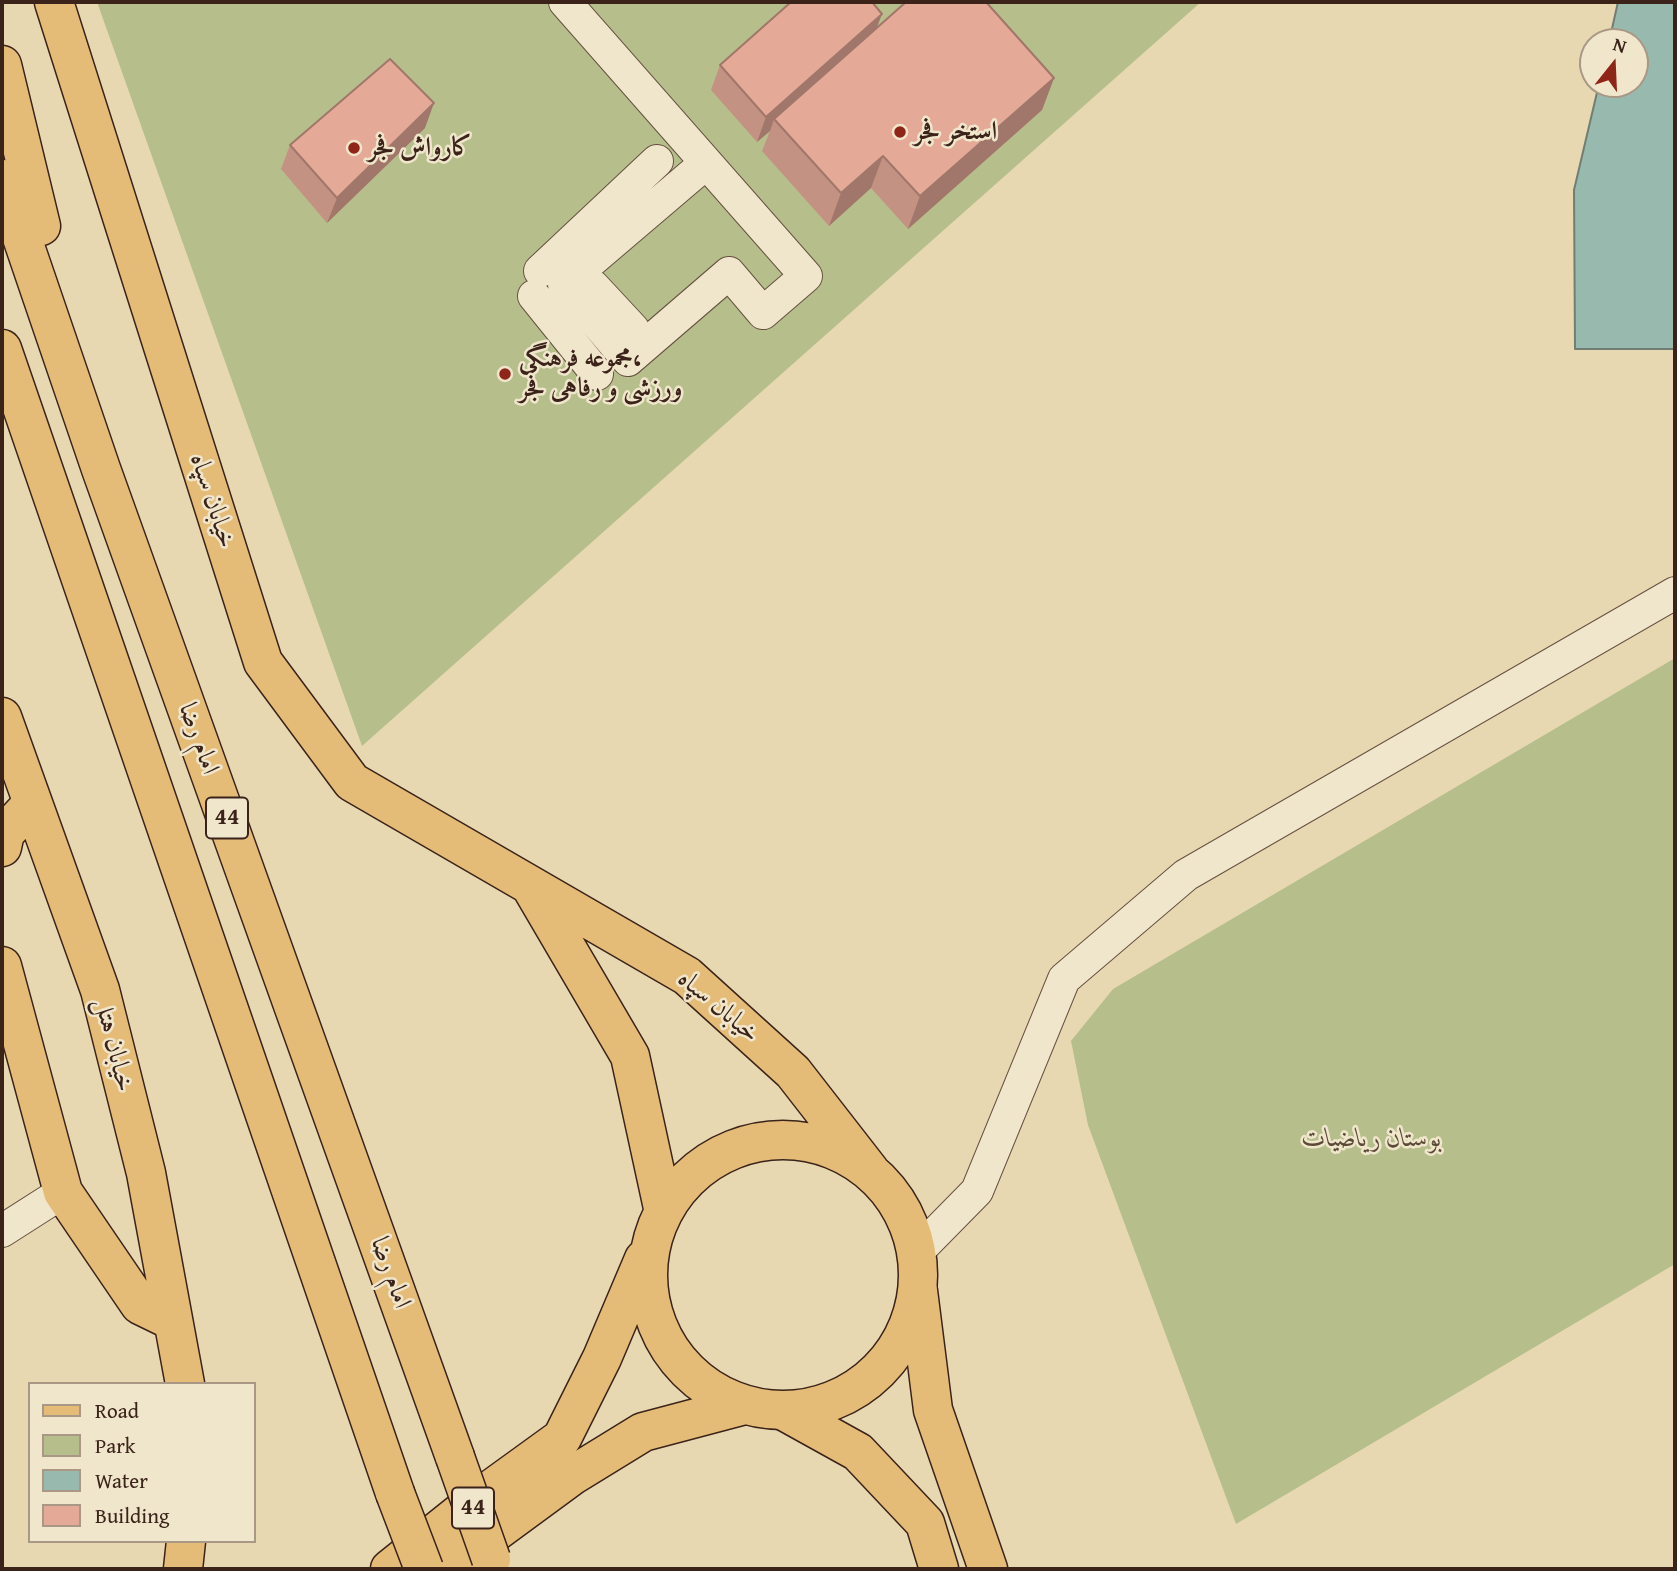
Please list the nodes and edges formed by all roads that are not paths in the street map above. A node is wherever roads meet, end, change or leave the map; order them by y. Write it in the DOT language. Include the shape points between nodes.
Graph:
graph roads {
  1 [pos="54,2"];
  2 [pos="565,2"];
  3 [pos="2,65"];
  4 [pos="657,161"];
  5 [pos="706,163"];
  6 [pos="2,179"];
  7 [pos="593,286"];
  8 [pos="634,329"];
  9 [pos="2,349"];
  10 [pos="597,374"];
  11 [pos="2,384"];
  12 [pos="101,469"];
  13 [pos="48,483"];
  14 [pos="1675,593"];
  15 [pos="2,717"];
  16 [pos="19,777"];
  17 [pos="2,846"];
  18 [pos="530,885"];
  19 [pos="2,966"];
  20 [pos="870,1171"];
  21 [pos="63,1192"];
  22 [pos="663,1208"];
  23 [pos="2,1231"];
  24 [pos="650,1244"];
  25 [pos="917,1252"];
  26 [pos="918,1291"];
  27 [pos="173,1321"];
  28 [pos="185,1382"];
  29 [pos="744,1405"];
  30 [pos="784,1410"];
  31 [pos="186,1543"];
  32 [pos="493,1564"];
  33 [pos="183,1569"];
  34 [pos="390,1569"];
  35 [pos="425,1569"];
  36 [pos="446,1569"];
  37 [pos="939,1569"];
  38 [pos="988,1569"];
  1 -- 18 [label="main road, خیابان سپاه" via="263,662 352,782"];
  2 -- 5 [label="street"];
  3 -- 12 [label="main road"];
  4 -- 10 [label="street" via="537,283"];
  5 -- 5 [label="street" via="806,276 763,313 729,273 628,360 564,284"];
  6 -- 12 [label="main road, امام رضا / 44"];
  7 -- 8 [label="street"];
  9 -- 13 [label="main road, 44"];
  11 -- 13 [label="main road"];
  12 -- 32 [label="main road, امام رضا / 44, bridge"];
  13 -- 35 [label="main road, 44, bridge"];
  14 -- 25 [label="street" via="1186,875 1064,979 977,1191"];
  15 -- 16 [label="main road, خیابان هتل"];
  16 -- 17 [label="main road"];
  16 -- 27 [label="main road, خیابان هتل" via="100,990 146,1173"];
  18 -- 20 [label="main road, خیابان سپاه" via="687,976 793,1072"];
  18 -- 22 [label="main road, خیابان سپاه" via="631,1056"];
  19 -- 21 [label="main road"];
  20 -- 22 [label="main road" via="836,1150 810,1143 757,1141 720,1154 688,1177"];
  20 -- 25 [label="main road, خیابان سپاه" via="901,1208"];
  21 -- 23 [label="street"];
  21 -- 27 [label="main road" via="140,1305"];
  22 -- 24 [label="main road"];
  24 -- 29 [label="main road" via="647,1295 665,1343 699,1382"];
  24 -- 34 [label="main road" via="562,1438"];
  25 -- 26 [label="main road, خیابان سپاه"];
  26 -- 30 [label="main road" via="908,1329 887,1362 858,1388 823,1405"];
  26 -- 38 [label="main road" via="933,1410"];
  27 -- 28 [label="main road, خیابان هتل"];
  29 -- 30 [label="main road"];
  29 -- 36 [label="main road" via="643,1432 573,1475"];
  30 -- 37 [label="main road" via="858,1452 925,1523"];
  31 -- 33 [label="main road"];
}
